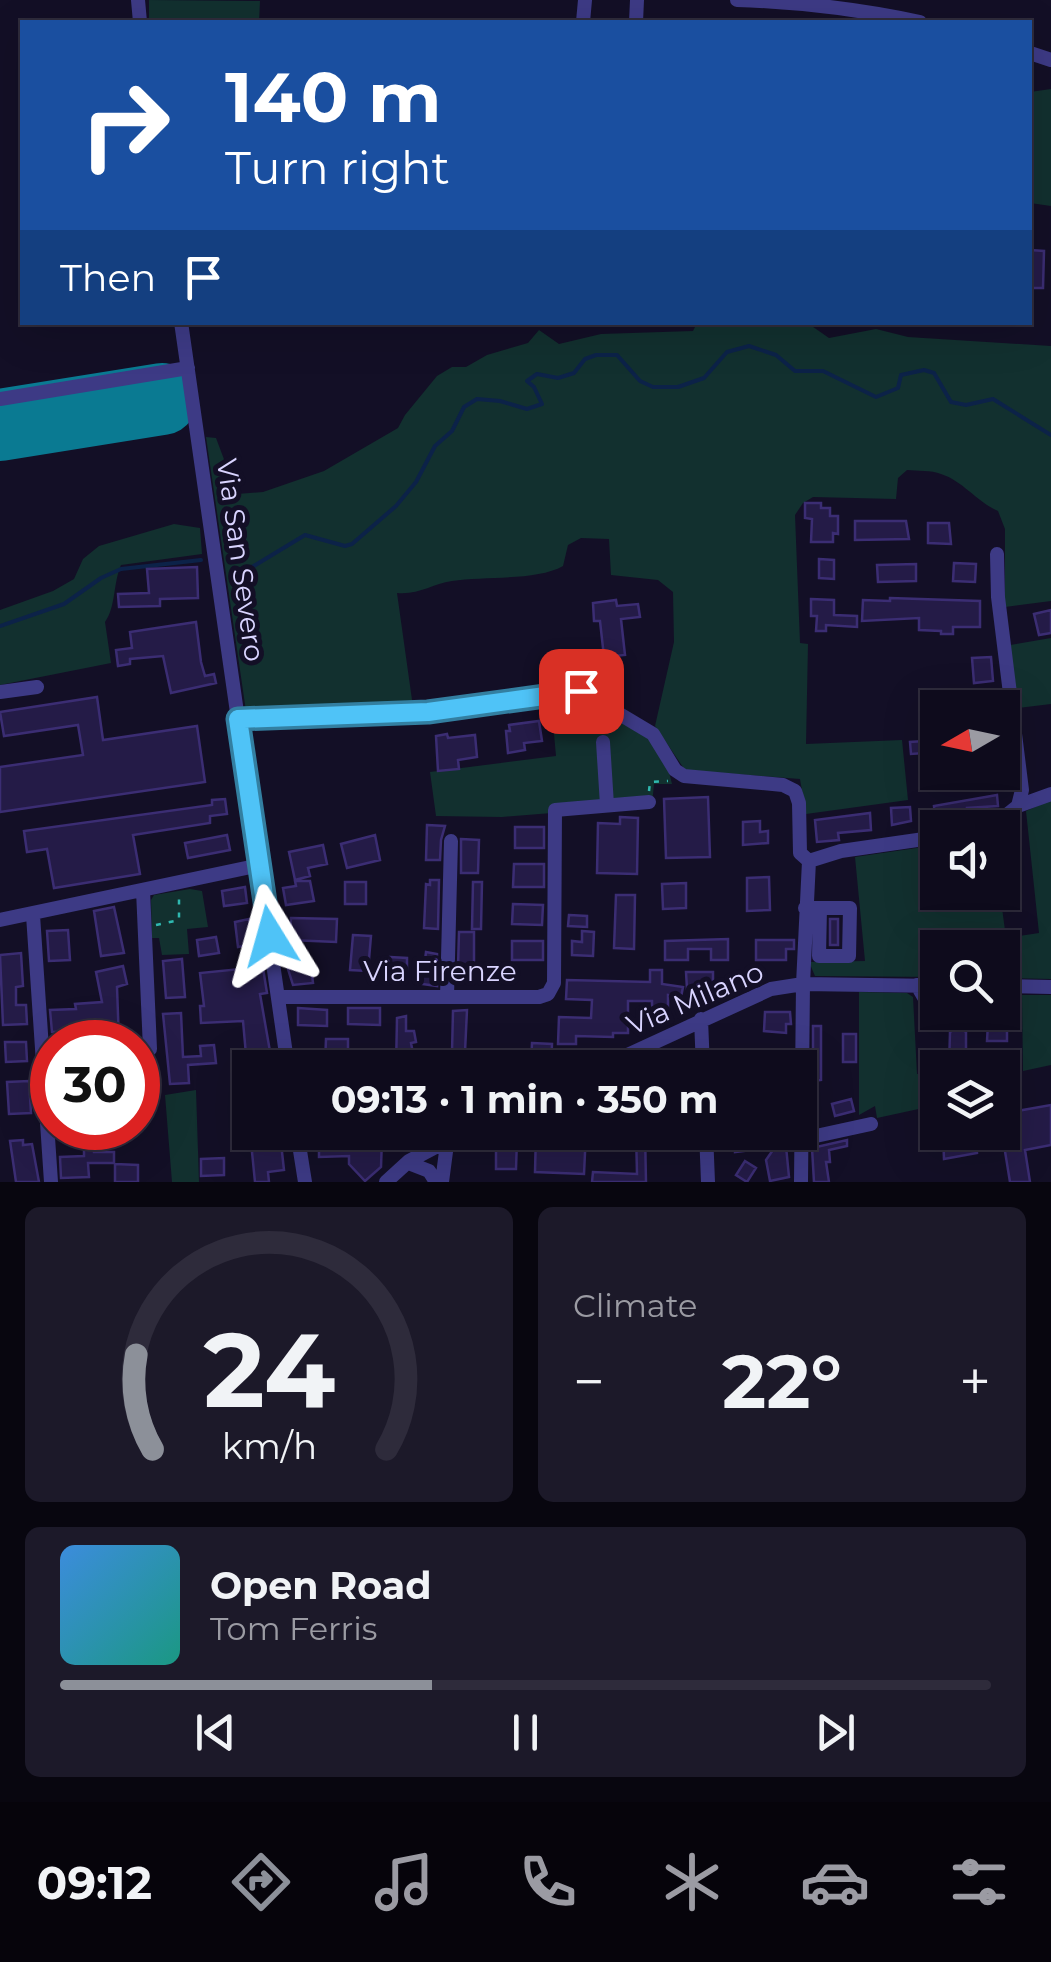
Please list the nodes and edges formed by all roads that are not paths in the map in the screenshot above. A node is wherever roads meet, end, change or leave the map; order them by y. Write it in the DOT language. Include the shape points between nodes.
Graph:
graph roads {
  1 [pos="737,0"];
  2 [pos="908,20"];
  3 [pos="181,325"];
  4 [pos="188,368"];
  5 [pos="0,399"];
  6 [pos="997,554"];
  7 [pos="37,688"];
  8 [pos="0,692"];
  9 [pos="238,719"];
  10 [pos="603,742"];
  11 [pos="1051,794"];
  12 [pos="648,802"];
  13 [pos="607,806"];
  14 [pos="1018,806"];
  15 [pos="1013,810"];
  16 [pos="920,840"];
  17 [pos="451,841"];
  18 [pos="809,861"];
  19 [pos="260,864"];
  20 [pos="143,890"];
  21 [pos="33,915"];
  22 [pos="0,920"];
  23 [pos="803,984"];
  24 [pos="917,985"];
  25 [pos="920,985"];
  26 [pos="1020,987"];
  27 [pos="1051,987"];
  28 [pos="920,991"];
  29 [pos="446,996"];
  30 [pos="278,997"];
  31 [pos="701,1019"];
  32 [pos="149,1020"];
  33 [pos="285,1050"];
  34 [pos="637,1050"];
  35 [pos="702,1050"];
  36 [pos="803,1050"];
  37 [pos="871,1124"];
  38 [pos="817,1136"];
  39 [pos="300,1150"];
  40 [pos="430,1150"];
  41 [pos="434,1150"];
  42 [pos="451,1150"];
  43 [pos="707,1150"];
  44 [pos="802,1150"];
  45 [pos="411,1164"];
  46 [pos="391,1177"];
  47 [pos="51,1182"];
  48 [pos="304,1182"];
  49 [pos="439,1182"];
  50 [pos="708,1182"];
  51 [pos="801,1182"];
  1 -- 2 [label="street"];
  3 -- 4 [label="street, Via San Severo"];
  4 -- 5 [label="street"];
  4 -- 9 [label="street, Via San Severo"];
  6 -- 14 [label="street" via="1022,790"];
  7 -- 8 [label="street"];
  9 -- 18 [label="street, Via Milano" via="428,712 581,691 653,734 684,776 795,791 800,853"];
  9 -- 19 [label="street, Via San Severo"];
  10 -- 13 [label="street"];
  11 -- 14 [label="street"];
  12 -- 13 [label="street"];
  13 -- 29 [label="street, Via Firenze" via="555,810 554,983 548,994"];
  14 -- 15 [label="street"];
  16 -- 18 [label="street"];
  17 -- 29 [label="street"];
  18 -- 23 [label="street, Via Milano" via="812,908"];
  19 -- 20 [label="street"];
  19 -- 30 [label="street, Via San Severo"];
  20 -- 21 [label="street"];
  20 -- 32 [label="street"];
  21 -- 22 [label="street"];
  21 -- 47 [label="street"];
  23 -- 24 [label="street"];
  23 -- 31 [label="street, Via Milano" via="772,989"];
  23 -- 36 [label="street"];
  24 -- 25 [label="street"];
  24 -- 28 [label="street"];
  26 -- 27 [label="street"];
  29 -- 30 [label="street, Via Firenze"];
  30 -- 33 [label="street, Via San Severo"];
  31 -- 34 [label="street, Via Milano"];
  31 -- 35 [label="street"];
  37 -- 38 [label="street"];
  39 -- 48 [label="street"];
  40 -- 46 [label="street"];
  41 -- 45 [label="street"];
  42 -- 49 [label="street"];
  43 -- 50 [label="street"];
  44 -- 51 [label="street"];
  45 -- 46 [label="street"];
  45 -- 49 [label="street"];
}
